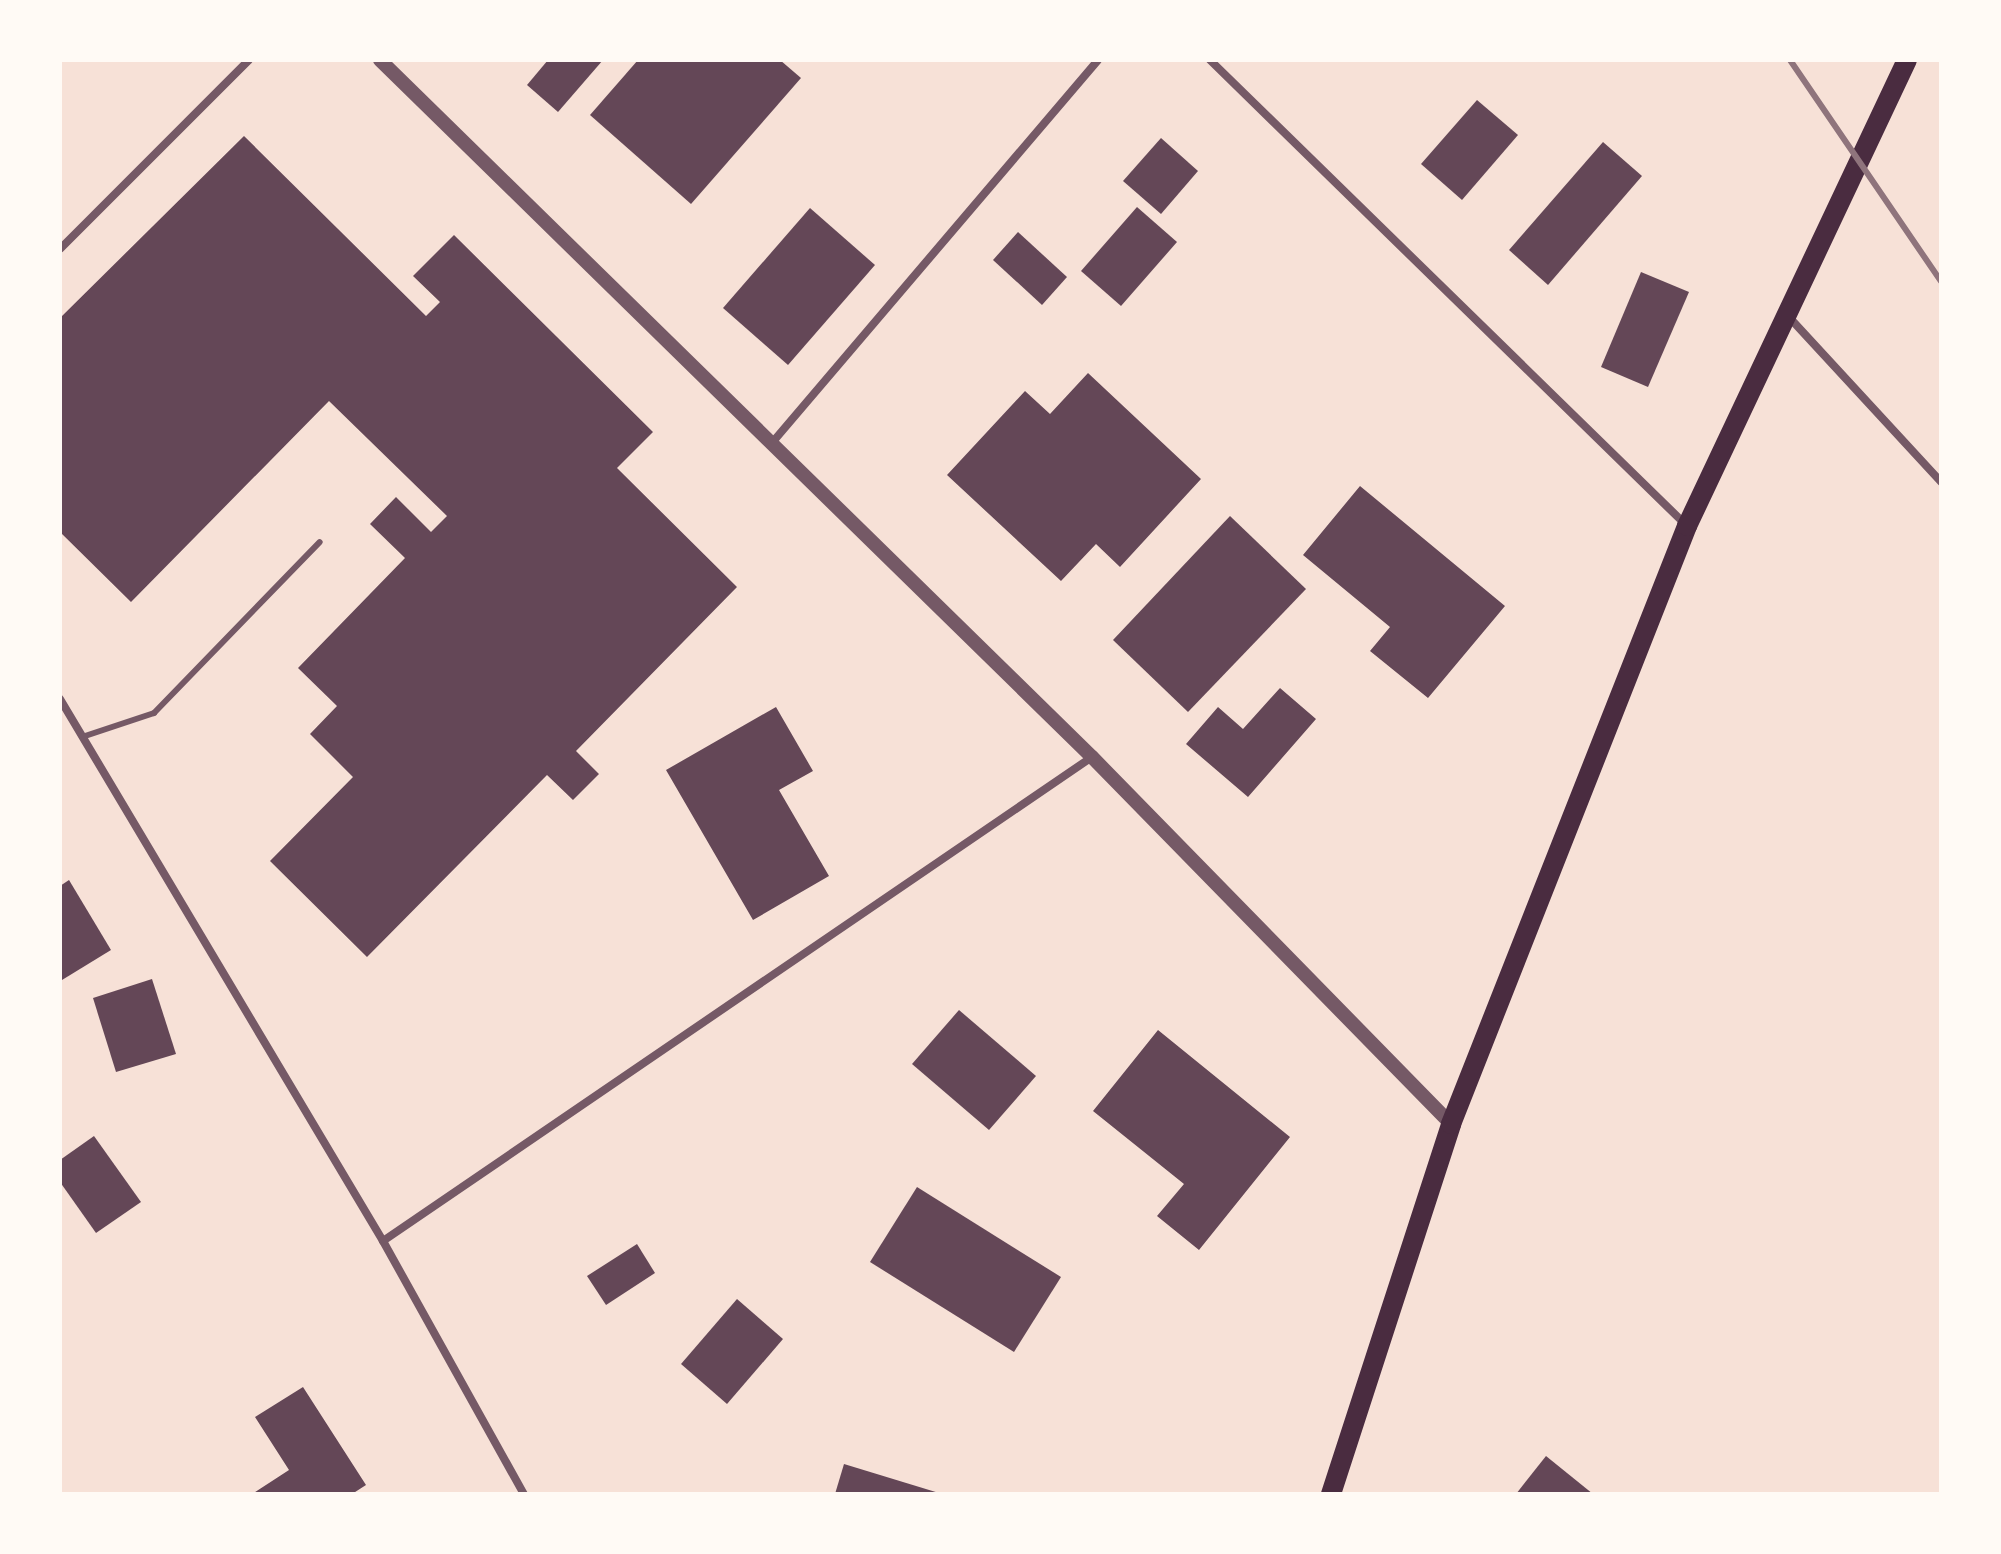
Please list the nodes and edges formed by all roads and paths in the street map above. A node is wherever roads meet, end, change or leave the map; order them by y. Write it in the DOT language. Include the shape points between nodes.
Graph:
graph roads {
  1 [pos="249,60"];
  2 [pos="380,60"];
  3 [pos="1098,60"];
  4 [pos="1210,60"];
  5 [pos="1907,60"];
  6 [pos="60,249"];
  7 [pos="1787,316"];
  8 [pos="771,444"];
  9 [pos="1941,482"];
  10 [pos="1687,526"];
  11 [pos="320,542"];
  12 [pos="60,699"];
  13 [pos="82,737"];
  14 [pos="1092,757"];
  15 [pos="1451,1124"];
  16 [pos="383,1241"];
  17 [pos="524,1494"];
  18 [pos="1331,1494"];
  1 -- 6 [label="street"];
  2 -- 8 [label="street"];
  3 -- 8 [label="street"];
  4 -- 10 [label="street"];
  5 -- 7 [label="main road"];
  7 -- 9 [label="street"];
  7 -- 10 [label="main road"];
  8 -- 14 [label="street"];
  10 -- 15 [label="main road"];
  11 -- 13 [label="lane" via="154,713"];
  12 -- 13 [label="street"];
  13 -- 16 [label="street"];
  14 -- 15 [label="street"];
  14 -- 16 [label="street"];
  15 -- 18 [label="main road"];
  16 -- 17 [label="street"];
}
